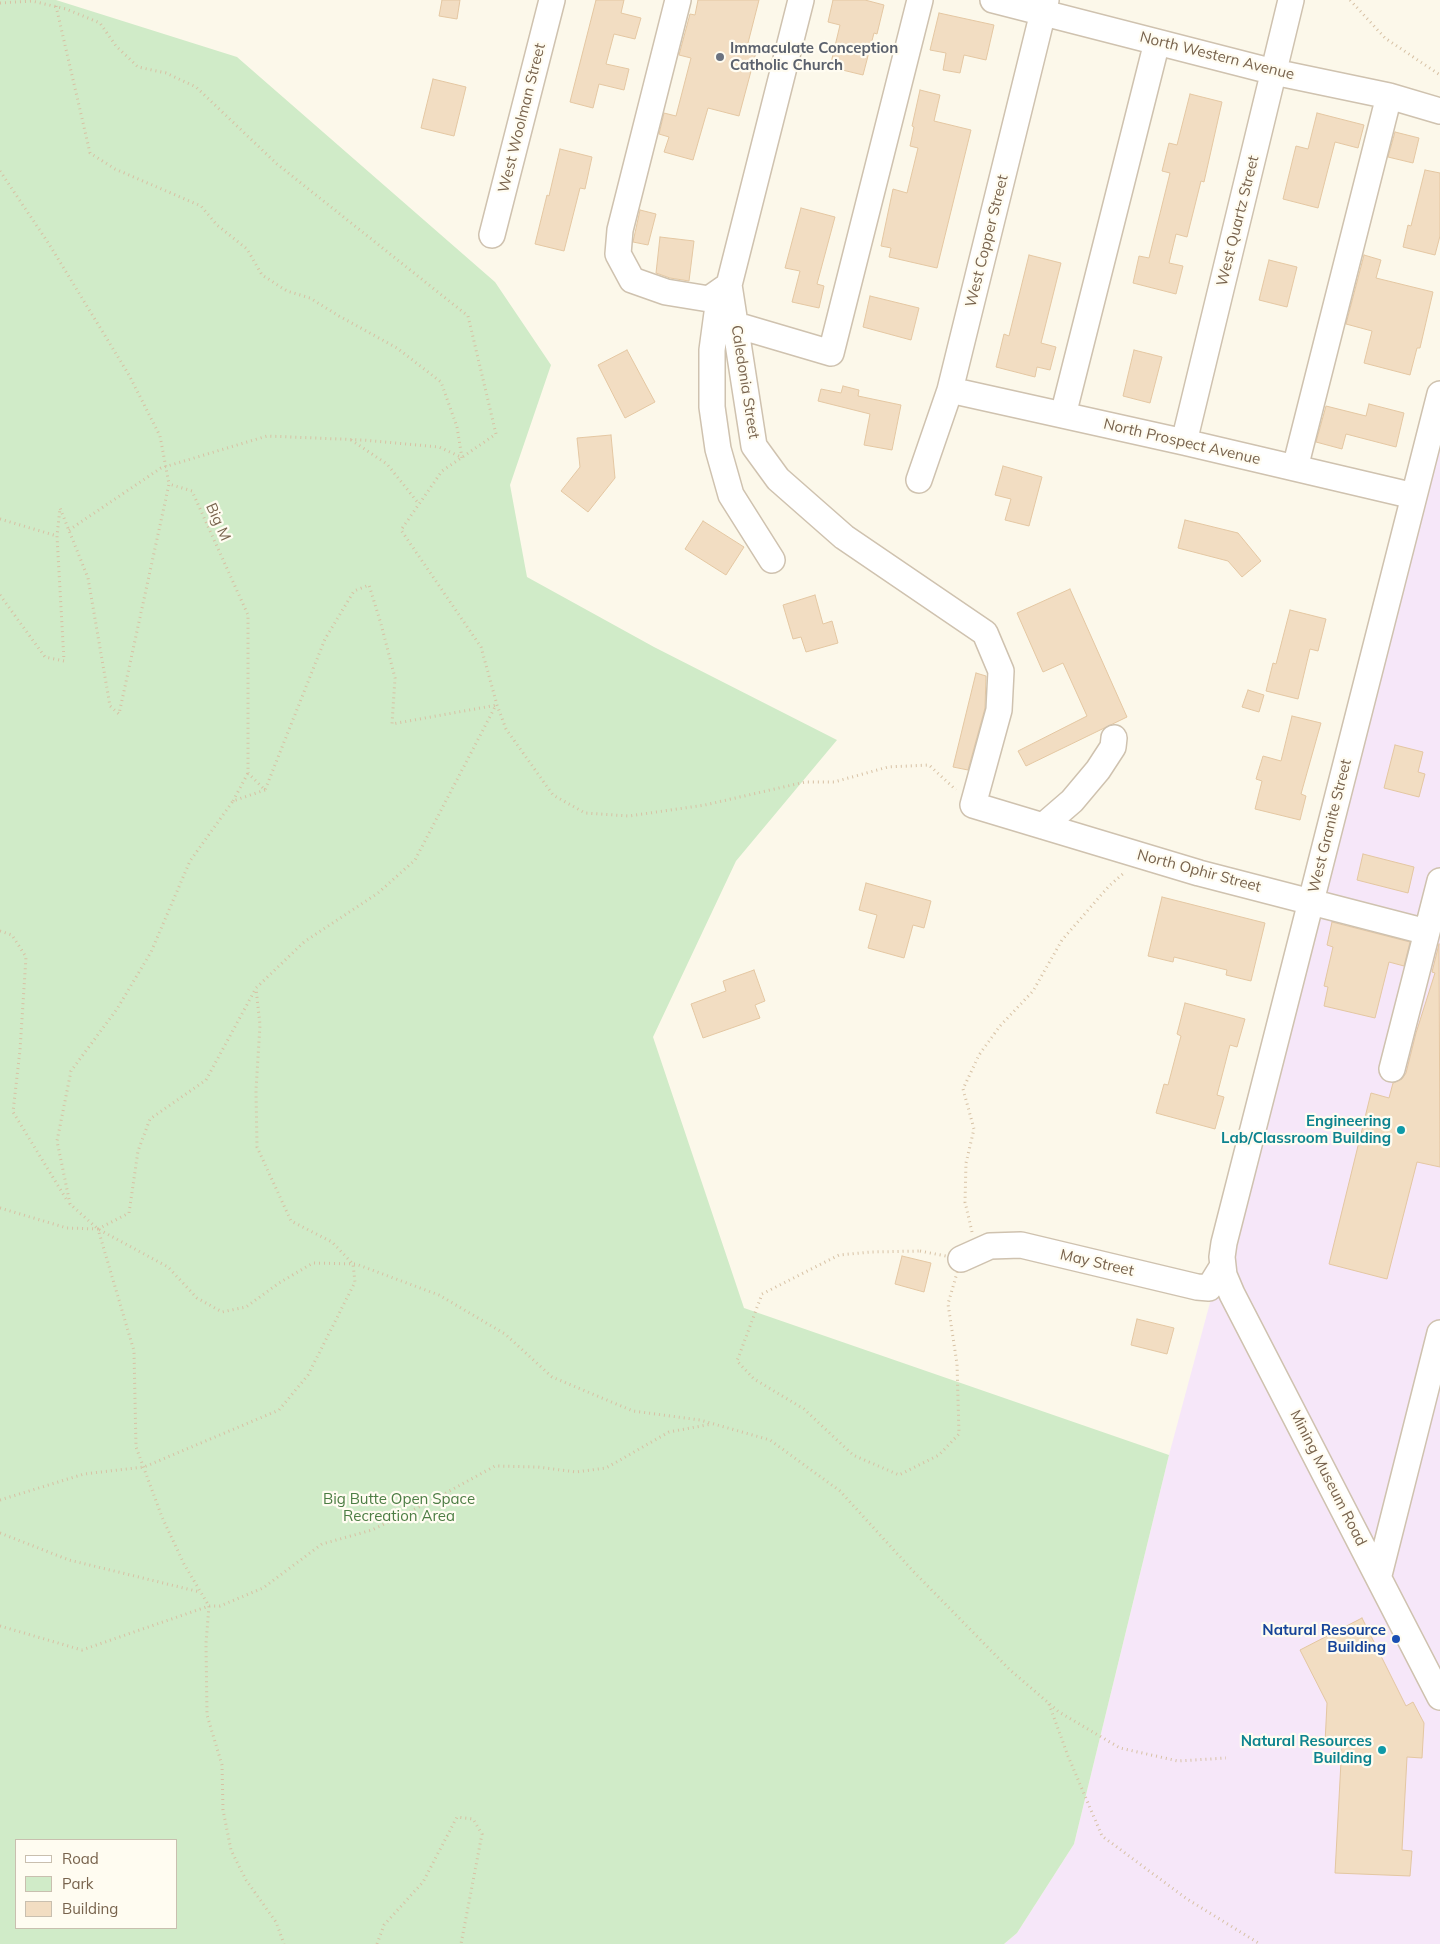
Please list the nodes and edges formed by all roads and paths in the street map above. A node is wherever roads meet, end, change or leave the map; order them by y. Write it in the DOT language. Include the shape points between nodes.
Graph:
graph roads {
  1 [pos="552,0"];
  2 [pos="678,0"];
  3 [pos="800,0"];
  4 [pos="920,0"];
  5 [pos="993,0"];
  6 [pos="1291,0"];
  7 [pos="1350,0"];
  8 [pos="0,3"];
  9 [pos="56,6"];
  10 [pos="1044,6"];
  11 [pos="1157,42"];
  12 [pos="1274,72"];
  13 [pos="1440,74"];
  14 [pos="1389,96"];
  15 [pos="1440,111"];
  16 [pos="0,171"];
  17 [pos="492,236"];
  18 [pos="729,284"];
  19 [pos="736,325"];
  20 [pos="950,390"];
  21 [pos="1440,394"];
  22 [pos="1063,415"];
  23 [pos="350,440"];
  24 [pos="1184,442"];
  25 [pos="462,458"];
  26 [pos="165,466"];
  27 [pos="1295,468"];
  28 [pos="920,480"];
  29 [pos="170,484"];
  30 [pos="1414,496"];
  31 [pos="419,504"];
  32 [pos="0,519"];
  33 [pos="69,530"];
  34 [pos="57,536"];
  35 [pos="772,560"];
  36 [pos="0,595"];
  37 [pos="497,705"];
  38 [pos="1114,738"];
  39 [pos="248,774"];
  40 [pos="265,790"];
  41 [pos="233,801"];
  42 [pos="973,805"];
  43 [pos="1043,826"];
  44 [pos="1143,856"];
  45 [pos="1440,881"];
  46 [pos="1310,901"];
  47 [pos="0,931"];
  48 [pos="1427,932"];
  49 [pos="256,988"];
  50 [pos="1392,1069"];
  51 [pos="70,1204"];
  52 [pos="0,1208"];
  53 [pos="98,1229"];
  54 [pos="968,1255"];
  55 [pos="1222,1262"];
  56 [pos="353,1264"];
  57 [pos="1440,1332"];
  58 [pos="713,1424"];
  59 [pos="144,1467"];
  60 [pos="0,1500"];
  61 [pos="0,1533"];
  62 [pos="1379,1575"];
  63 [pos="201,1592"];
  64 [pos="209,1606"];
  65 [pos="0,1626"];
  66 [pos="1440,1697"];
  67 [pos="1049,1704"];
  68 [pos="1226,1758"];
  69 [pos="284,1944"];
  70 [pos="377,1944"];
  71 [pos="461,1944"];
  72 [pos="1260,1944"];
  1 -- 17 [label="street, West Woolman Street"];
  2 -- 18 [label="street" via="620,230 618,254 632,280 666,292 709,299"];
  3 -- 18 [label="street, Caledonia Street"];
  4 -- 19 [label="street" via="831,353"];
  5 -- 10 [label="street, North Western Avenue"];
  6 -- 12 [label="street, West Quartz Street"];
  7 -- 13 [label="path" via="1386,38"];
  8 -- 9 [label="path" via="32,1"];
  9 -- 25 [label="path" via="90,153 116,169 201,206 217,225 247,248 262,275 287,290 310,298 397,348 441,382"];
  9 -- 25 [label="path" via="100,23 116,46 138,66 166,73 196,87 277,164 468,316 496,434"];
  10 -- 11 [label="street, North Western Avenue"];
  10 -- 20 [label="street, West Copper Street"];
  11 -- 12 [label="street, North Western Avenue"];
  11 -- 22 [label="street"];
  12 -- 14 [label="street, North Western Avenue"];
  12 -- 24 [label="street, West Quartz Street"];
  14 -- 15 [label="street, North Western Avenue"];
  14 -- 27 [label="street"];
  16 -- 26 [label="path" via="129,375 160,436"];
  18 -- 19 [label="street, Caledonia Street"];
  18 -- 35 [label="street" via="717,313 712,350 712,407 718,449 731,495"];
  19 -- 42 [label="street, Caledonia Street" via="754,446 778,478 844,537 985,633 1001,671 999,710"];
  20 -- 22 [label="street, North Prospect Avenue"];
  20 -- 28 [label="street, West Copper Street"];
  21 -- 30 [label="street, West Granite Street"];
  22 -- 24 [label="street, North Prospect Avenue"];
  23 -- 25 [label="path" via="439,447"];
  23 -- 26 [label="path" via="267,436"];
  23 -- 31 [label="path" via="387,464"];
  24 -- 27 [label="street, North Prospect Avenue"];
  25 -- 31 [label="path" via="442,471"];
  26 -- 29 [label="path"];
  26 -- 33 [label="path"];
  27 -- 30 [label="street, North Prospect Avenue"];
  29 -- 33 [label="path" via="119,714 110,706 88,578"];
  29 -- 39 [label="path, Big M" via="192,491 248,615"];
  30 -- 46 [label="street, West Granite Street"];
  31 -- 37 [label="path" via="401,530 481,647"];
  32 -- 34 [label="path"];
  33 -- 34 [label="path" via="60,508"];
  34 -- 36 [label="path" via="64,661 45,657"];
  37 -- 40 [label="path" via="392,724 395,678 369,585 354,591 325,639"];
  37 -- 42 [label="path" via="506,729 553,795 585,813 629,816 704,805 805,782 834,782 888,767 929,765"];
  37 -- 49 [label="path" via="415,860 378,893 304,942"];
  38 -- 43 [label="street" via="1113,747 1098,770 1072,801"];
  39 -- 40 [label="path"];
  39 -- 41 [label="path"];
  40 -- 41 [label="path"];
  41 -- 51 [label="path" via="190,861 151,952 118,1009 71,1071 57,1141"];
  42 -- 43 [label="street, North Ophir Street"];
  43 -- 44 [label="street, North Ophir Street"];
  44 -- 46 [label="street, North Ophir Street"];
  44 -- 54 [label="path" via="1109,886 1062,940 1033,990 979,1055 963,1089 974,1129 966,1163"];
  45 -- 48 [label="street"];
  46 -- 48 [label="street, North Ophir Street"];
  46 -- 55 [label="street, West Granite Street" via="1224,1242"];
  47 -- 51 [label="path" via="12,935 26,957 13,1112"];
  48 -- 50 [label="street"];
  49 -- 53 [label="path" via="206,1080 150,1119 138,1151 129,1213"];
  49 -- 56 [label="path" via="260,1025 257,1147 291,1221 332,1242"];
  51 -- 53 [label="path"];
  52 -- 53 [label="path" via="67,1228"];
  53 -- 56 [label="path" via="168,1267 197,1298 222,1312 246,1307 313,1263"];
  53 -- 59 [label="path" via="134,1351 136,1447"];
  54 -- 54 [label="path" via="948,1304 957,1364 959,1434 939,1455 899,1475 853,1455 804,1409 754,1379 737,1361 762,1294 839,1255 920,1251"];
  54 -- 55 [label="street, May Street" via="990,1246 1021,1245 1209,1288"];
  55 -- 62 [label="street, Mining Museum Road" via="1232,1294"];
  56 -- 58 [label="path" via="439,1295 505,1334 552,1377 633,1411"];
  56 -- 59 [label="path" via="356,1282 308,1375 278,1410"];
  57 -- 62 [label="street"];
  58 -- 64 [label="path" via="669,1432 606,1468 576,1472 495,1466 372,1530 322,1544 263,1588 220,1606"];
  58 -- 67 [label="path" via="770,1440 840,1491 1009,1669"];
  59 -- 60 [label="path" via="84,1474"];
  59 -- 63 [label="path" via="173,1540"];
  61 -- 63 [label="path" via="69,1560"];
  62 -- 66 [label="street, Mining Museum Road"];
  63 -- 64 [label="path"];
  64 -- 65 [label="path" via="82,1650"];
  64 -- 69 [label="path" via="207,1715 222,1765 223,1810 231,1850 246,1880 276,1922"];
  67 -- 68 [label="path" via="1120,1748 1178,1761"];
  67 -- 72 [label="path" via="1102,1836 1187,1899"];
  70 -- 71 [label="path" via="384,1926 423,1882 457,1817 473,1818 482,1834"];
}
